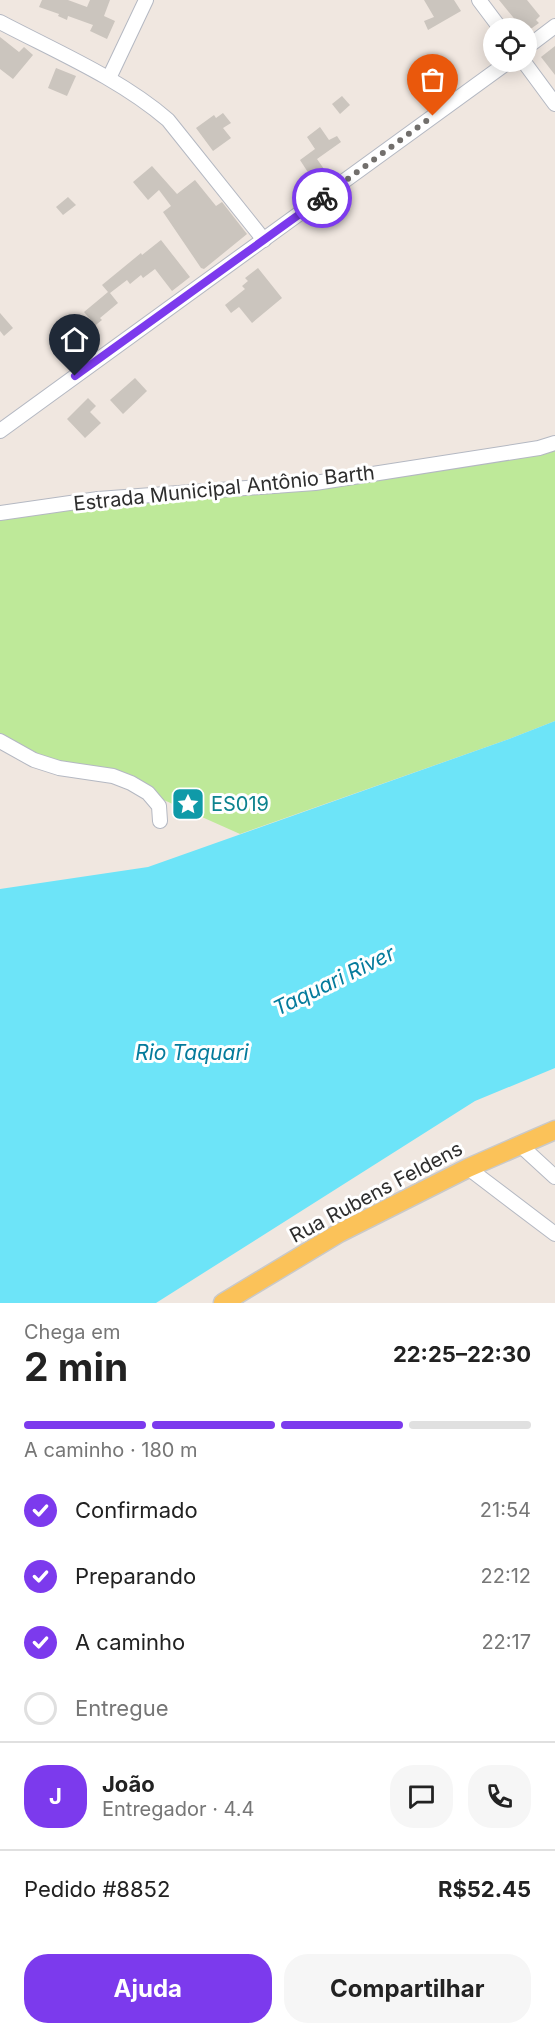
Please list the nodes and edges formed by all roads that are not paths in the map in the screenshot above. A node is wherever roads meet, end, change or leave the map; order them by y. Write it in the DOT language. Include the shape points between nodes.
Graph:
graph roads {
  1 [pos="146,0"];
  2 [pos="479,0"];
  3 [pos="492,18"];
  4 [pos="0,22"];
  5 [pos="555,26"];
  6 [pos="537,40"];
  7 [pos="494,72"];
  8 [pos="531,72"];
  9 [pos="109,78"];
  10 [pos="555,104"];
  11 [pos="264,240"];
  12 [pos="0,431"];
  13 [pos="555,443"];
  14 [pos="0,513"];
  15 [pos="0,741"];
  16 [pos="160,821"];
  17 [pos="555,1130"];
  18 [pos="519,1144"];
  19 [pos="468,1168"];
  20 [pos="555,1177"];
  21 [pos="555,1234"];
  22 [pos="223,1303"];
  1 -- 9 [label="street"];
  2 -- 3 [label="street"];
  4 -- 9 [label="street"];
  5 -- 6 [label="street"];
  7 -- 11 [label="street"];
  8 -- 10 [label="street"];
  9 -- 11 [label="street" via="168,120"];
  11 -- 12 [label="street"];
  13 -- 14 [label="street, Estrada Municipal Antônio Barth" via="315,483 98,499"];
  15 -- 16 [label="street" via="34,760 131,783 148,793 159,806"];
  17 -- 18 [label="main road, Rua Rubens Feldens"];
  18 -- 19 [label="main road, Rua Rubens Feldens"];
  18 -- 20 [label="street"];
  19 -- 21 [label="street"];
  19 -- 22 [label="main road, Rua Rubens Feldens" via="339,1233"];
}
